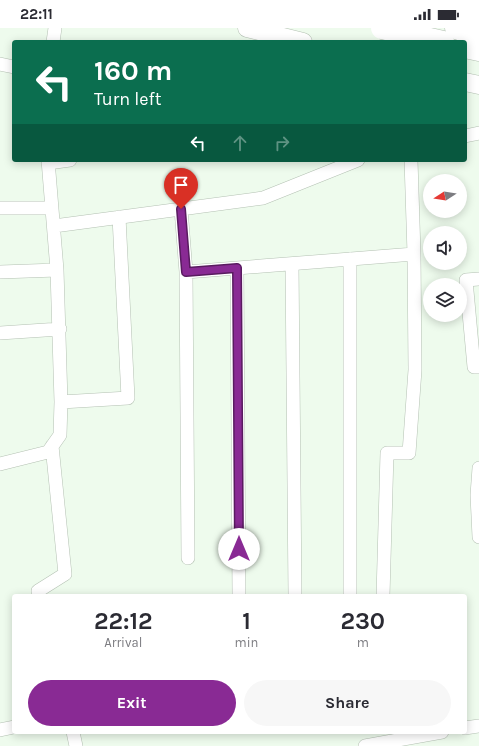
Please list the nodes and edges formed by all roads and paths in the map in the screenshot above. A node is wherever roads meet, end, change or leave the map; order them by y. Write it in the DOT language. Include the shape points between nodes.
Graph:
graph roads {
  1 [pos="55,28"];
  2 [pos="247,28"];
  3 [pos="382,28"];
  4 [pos="410,28"];
  5 [pos="456,28"];
  6 [pos="479,34"];
  7 [pos="53,40"];
  8 [pos="295,40"];
  9 [pos="407,40"];
  10 [pos="434,40"];
  11 [pos="467,47"];
  12 [pos="479,50"];
  13 [pos="0,64"];
  14 [pos="12,67"];
  15 [pos="467,82"];
  16 [pos="479,85"];
  17 [pos="479,133"];
  18 [pos="467,136"];
  19 [pos="48,162"];
  20 [pos="353,162"];
  21 [pos="411,162"];
  22 [pos="0,208"];
  23 [pos="51,208"];
  24 [pos="181,209"];
  25 [pos="119,216"];
  26 [pos="54,226"];
  27 [pos="414,254"];
  28 [pos="350,259"];
  29 [pos="292,264"];
  30 [pos="237,268"];
  31 [pos="57,270"];
  32 [pos="0,272"];
  33 [pos="186,272"];
  34 [pos="479,279"];
  35 [pos="60,330"];
  36 [pos="0,334"];
  37 [pos="479,367"];
  38 [pos="62,402"];
  39 [pos="52,446"];
  40 [pos="0,464"];
  41 [pos="479,468"];
  42 [pos="479,537"];
  43 [pos="188,558"];
  44 [pos="38,594"];
  45 [pos="239,594"];
  46 [pos="295,594"];
  47 [pos="350,594"];
  48 [pos="383,594"];
  49 [pos="479,726"];
  50 [pos="12,727"];
  51 [pos="467,728"];
  52 [pos="0,730"];
  53 [pos="73,734"];
  54 [pos="431,734"];
  55 [pos="76,746"];
  56 [pos="365,746"];
  1 -- 7 [label="street"];
  2 -- 8 [label="main road"];
  3 -- 10 [label="highway, bridge"];
  4 -- 9 [label="main road"];
  5 -- 6 [label="highway"];
  11 -- 12 [label="highway"];
  13 -- 14 [label="street"];
  15 -- 16 [label="main road"];
  17 -- 18 [label="street"];
  19 -- 23 [label="street"];
  20 -- 24 [label="street" via="263,198"];
  21 -- 27 [label="street"];
  22 -- 23 [label="street"];
  23 -- 26 [label="street"];
  24 -- 25 [label="street"];
  24 -- 33 [label="street"];
  25 -- 26 [label="street"];
  25 -- 38 [label="street" via="128,398"];
  26 -- 31 [label="street"];
  27 -- 28 [label="street"];
  27 -- 48 [label="street" via="415,370 409,453 387,453"];
  28 -- 29 [label="street"];
  28 -- 47 [label="street"];
  29 -- 30 [label="street"];
  29 -- 46 [label="street"];
  30 -- 33 [label="street"];
  30 -- 45 [label="street"];
  31 -- 32 [label="street"];
  31 -- 35 [label="street"];
  33 -- 43 [label="street"];
  34 -- 37 [label="street" via="466,280 474,367"];
  35 -- 36 [label="street"];
  35 -- 38 [label="street"];
  38 -- 39 [label="street" via="60,435"];
  39 -- 40 [label="street" via="48,452"];
  39 -- 44 [label="street" via="66,574"];
  41 -- 42 [label="street"];
  49 -- 51 [label="street"];
  50 -- 52 [label="street"];
  53 -- 55 [label="street"];
  54 -- 56 [label="street"];
}
